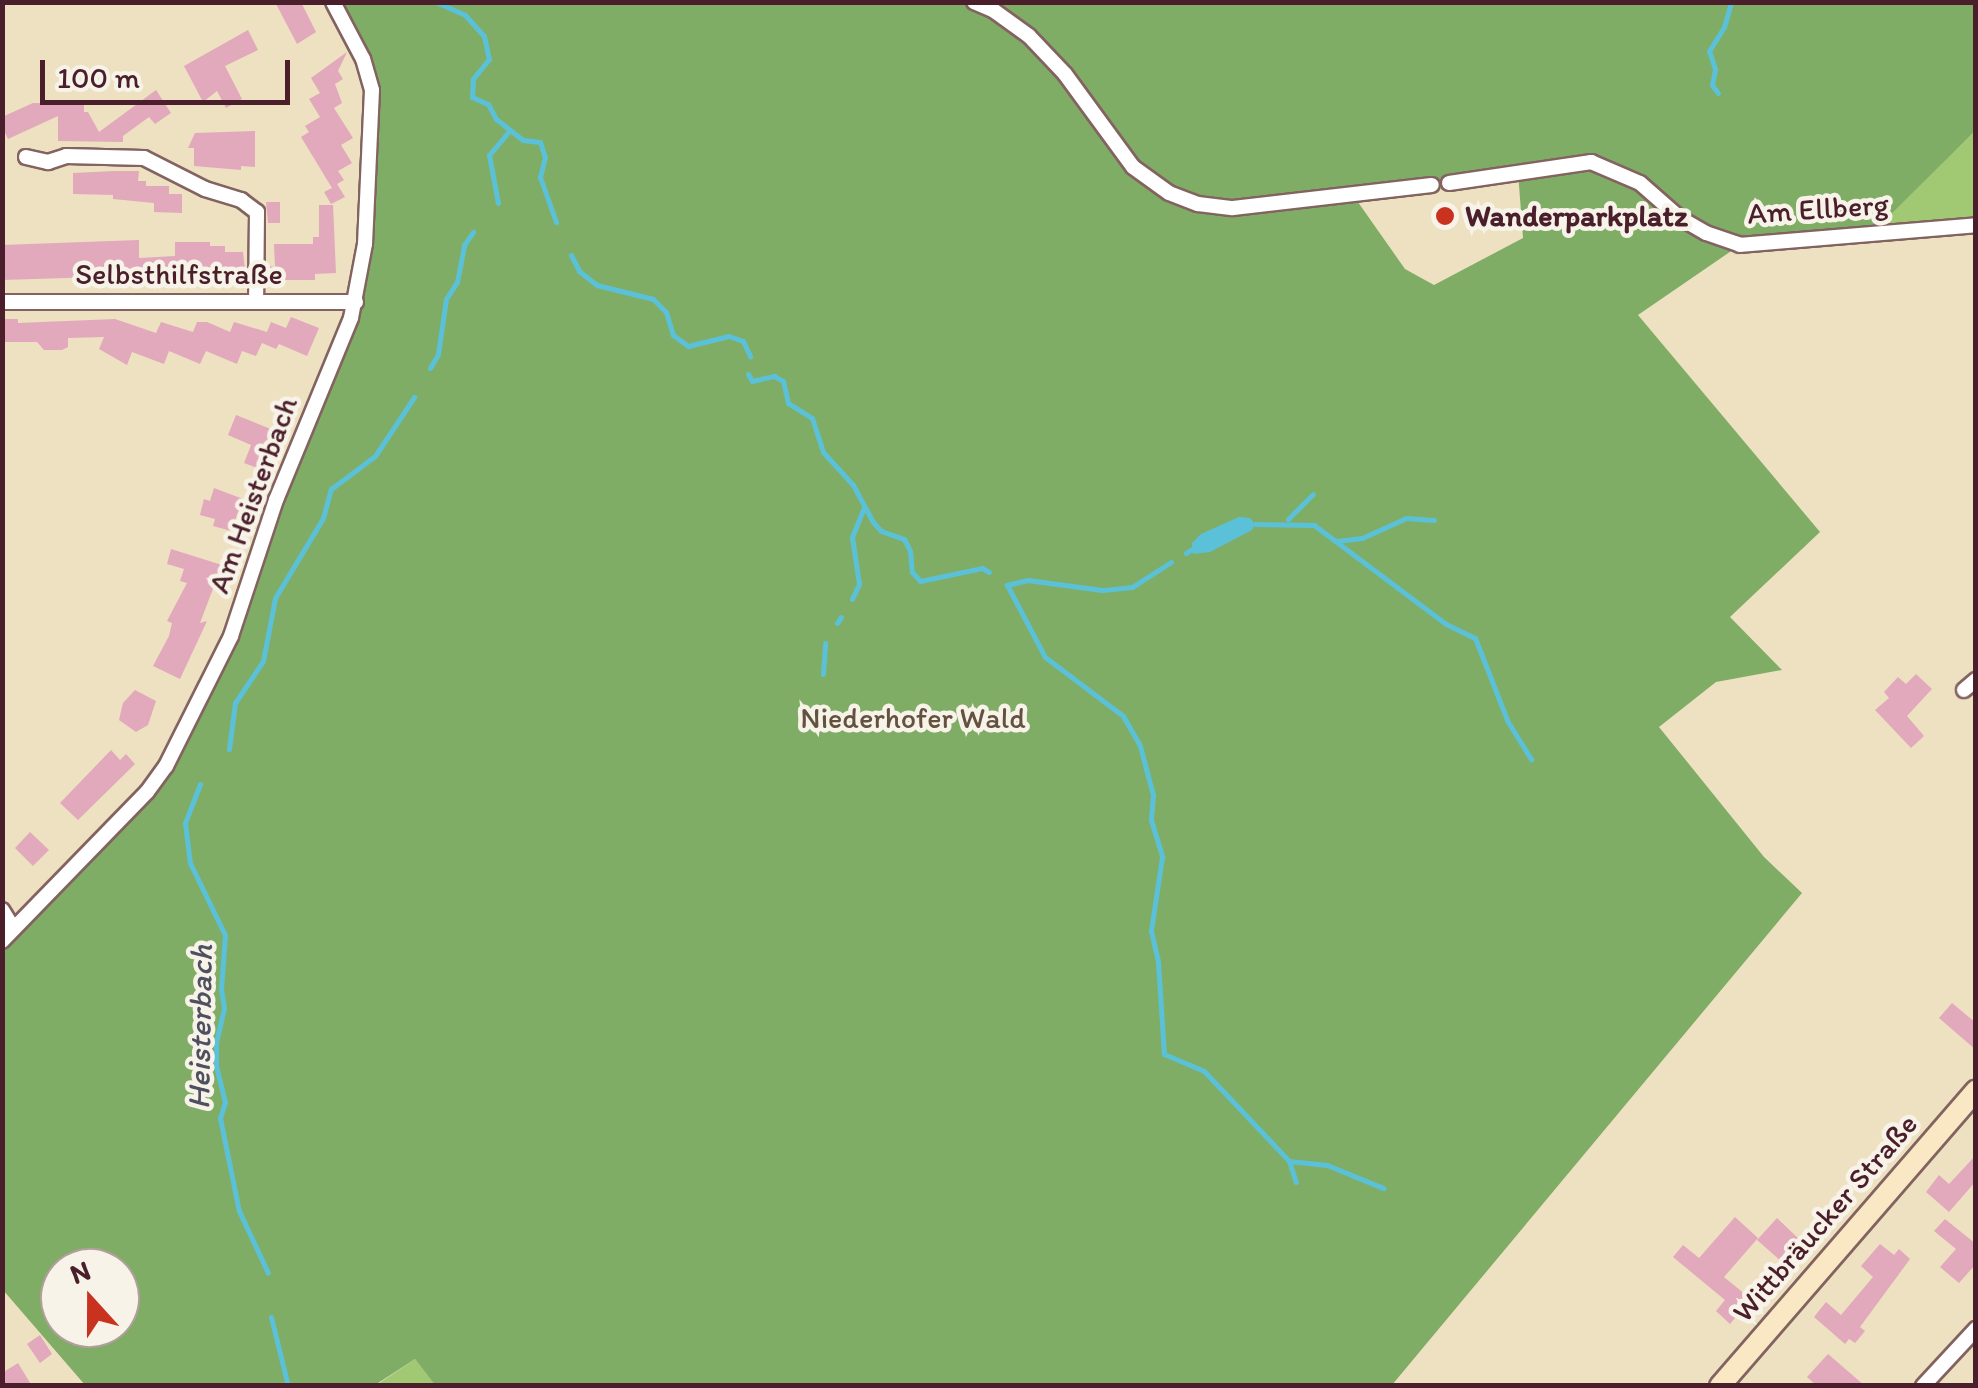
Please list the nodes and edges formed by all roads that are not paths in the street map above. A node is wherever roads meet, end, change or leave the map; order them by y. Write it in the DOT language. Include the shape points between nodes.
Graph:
graph roads {
  1 [pos="333,2"];
  2 [pos="974,2"];
  3 [pos="26,157"];
  4 [pos="1449,183"];
  5 [pos="1432,185"];
  6 [pos="1976,224"];
  7 [pos="256,301"];
  8 [pos="2,302"];
  9 [pos="356,302"];
  10 [pos="2,910"];
  11 [pos="14,929"];
  12 [pos="2,941"];
  13 [pos="1976,1090"];
  14 [pos="1976,1329"];
  15 [pos="1720,1386"];
  16 [pos="1924,1386"];
  1 -- 9 [label="street, Am Heisterbach" via="372,90"];
  2 -- 5 [label="street" via="1029,36 1133,167 1169,193 1233,208"];
  3 -- 7 [label="street" via="144,158 242,200 257,212"];
  4 -- 6 [label="street, Am Ellberg" via="1592,162 1640,182 1706,233 1740,244"];
  7 -- 8 [label="street, Selbsthilfstraße"];
  7 -- 9 [label="street, Selbsthilfstraße"];
  9 -- 11 [label="street, Am Heisterbach" via="276,500 231,636 166,766"];
  10 -- 11 [label="street"];
  11 -- 12 [label="street, Am Heisterbach"];
  13 -- 15 [label="main road, Wittbräucker Straße"];
  14 -- 16 [label="street"];
}
